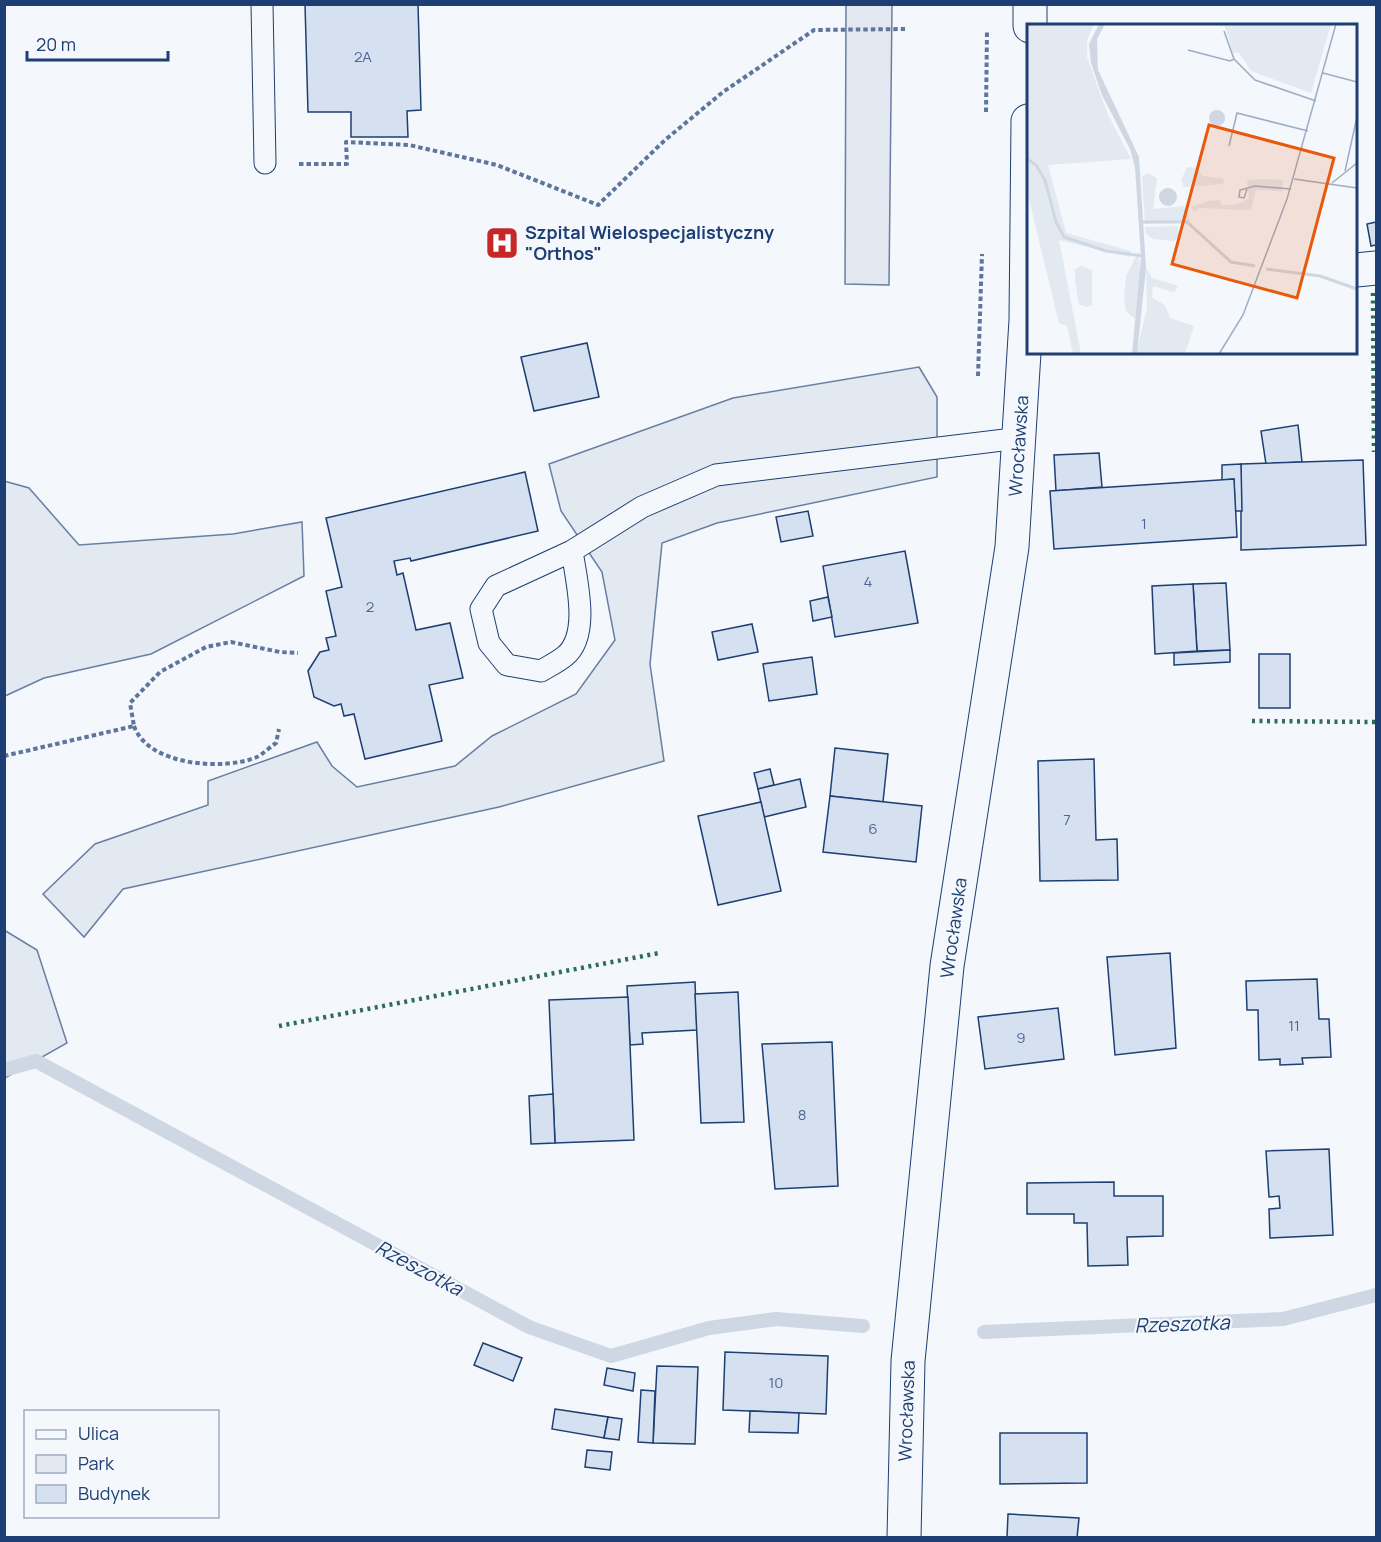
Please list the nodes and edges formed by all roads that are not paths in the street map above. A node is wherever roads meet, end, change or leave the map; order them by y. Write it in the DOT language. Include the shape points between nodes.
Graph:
graph roads {
  1 [pos="262,4"];
  2 [pos="1030,4"];
  3 [pos="1030,24"];
  4 [pos="265,163"];
  5 [pos="1377,268"];
  6 [pos="1357,270"];
  7 [pos="1027,320"];
  8 [pos="1020,438"];
  9 [pos="572,551"];
  10 [pos="904,1538"];
  1 -- 4 [label="lane"];
  2 -- 3 [label="street"];
  5 -- 6 [label="street"];
  7 -- 8 [label="street, Wrocławska"];
  8 -- 9 [label="lane" via="716,475 642,507"];
  8 -- 10 [label="street, Wrocławska" via="1012,547 947,966 908,1361"];
  9 -- 9 [label="lane" via="496,586 481,609 489,643 507,665 541,671 567,655 578,631 581,602"];
}
